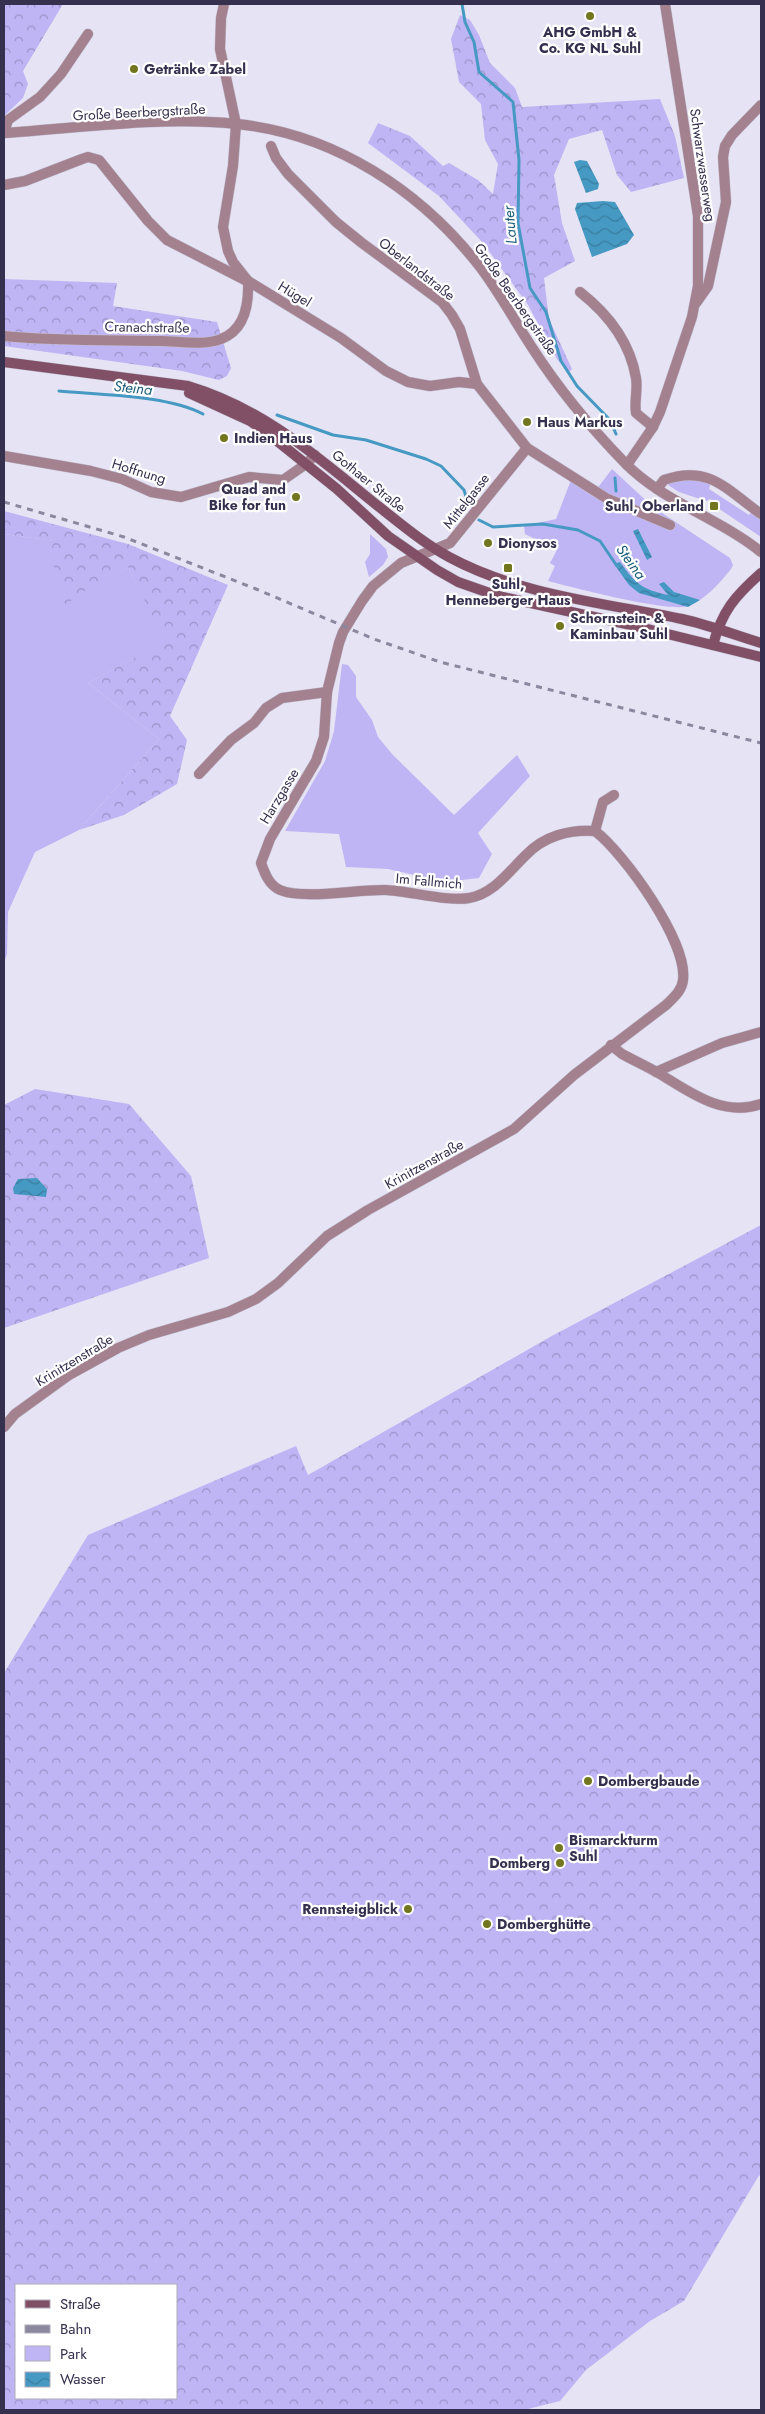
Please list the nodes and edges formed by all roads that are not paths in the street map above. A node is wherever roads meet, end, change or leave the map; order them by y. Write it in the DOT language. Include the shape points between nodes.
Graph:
graph roads {
  1 [pos="224,4"];
  2 [pos="665,4"];
  3 [pos="88,34"];
  4 [pos="761,105"];
  5 [pos="236,124"];
  6 [pos="4,133"];
  7 [pos="271,146"];
  8 [pos="4,186"];
  9 [pos="248,281"];
  10 [pos="580,292"];
  11 [pos="696,303"];
  12 [pos="4,336"];
  13 [pos="4,362"];
  14 [pos="477,384"];
  15 [pos="174,386"];
  16 [pos="653,427"];
  17 [pos="527,448"];
  18 [pos="315,455"];
  19 [pos="4,456"];
  20 [pos="306,464"];
  21 [pos="627,465"];
  22 [pos="657,489"];
  23 [pos="761,514"];
  24 [pos="670,525"];
  25 [pos="436,549"];
  26 [pos="761,552"];
  27 [pos="415,556"];
  28 [pos="761,573"];
  29 [pos="717,630"];
  30 [pos="761,643"];
  31 [pos="713,645"];
  32 [pos="761,657"];
  33 [pos="327,692"];
  34 [pos="199,774"];
  35 [pos="614,795"];
  36 [pos="595,830"];
  37 [pos="298,894"];
  38 [pos="761,1032"];
  39 [pos="611,1045"];
  40 [pos="656,1072"];
  41 [pos="761,1104"];
  42 [pos="4,1426"];
  1 -- 5 [label="street" via="220,18 220,49"];
  2 -- 11 [label="street, Schwarzwasserweg" via="698,216"];
  3 -- 6 [label="street" via="40,98 8,120"];
  4 -- 11 [label="street" via="725,146 726,202 708,286"];
  5 -- 6 [label="street, Große Beerbergstraße" via="158,123"];
  5 -- 9 [label="street, Hügel" via="223,228 233,262"];
  5 -- 21 [label="street, Große Beerbergstraße" via="282,132 329,146 427,209 482,269 574,406"];
  7 -- 14 [label="street, Oberlandstraße" via="288,174 336,222 442,302 460,329"];
  8 -- 9 [label="street" via="88,157 99,160 167,240"];
  9 -- 12 [label="street, Cranachstraße" via="248,302 243,317 233,331 221,339 42,340"];
  9 -- 14 [label="street, Hügel" via="408,382 430,386 459,382"];
  10 -- 16 [label="street" via="594,302 616,329 632,362 636,379 636,413"];
  11 -- 16 [label="street, Schwarzwasserweg"];
  13 -- 15 [label="main road, Gothaer Straße"];
  14 -- 17 [label="street, Oberlandstraße"];
  15 -- 18 [label="main road, Gothaer Straße" via="188,386 237,404"];
  15 -- 20 [label="main road" via="250,421"];
  16 -- 21 [label="street, Schwarzwasserweg"];
  17 -- 24 [label="street, Oberlandstraße" via="606,498"];
  17 -- 25 [label="street, Mittelgasse" via="454,539"];
  18 -- 20 [label="street, Hoffnung"];
  18 -- 25 [label="main road, Gothaer Straße"];
  19 -- 20 [label="street, Hoffnung" via="122,479 151,492 181,497 249,477 283,480"];
  20 -- 27 [label="main road"];
  21 -- 22 [label="street, Große Beerbergstraße"];
  22 -- 23 [label="street" via="664,480 695,474 718,483"];
  22 -- 26 [label="street, Große Beerbergstraße"];
  25 -- 27 [label="street, Mittelgasse"];
  25 -- 29 [label="main road, Gothaer Straße" via="485,574 512,582 633,611 683,619"];
  27 -- 31 [label="main road" via="458,582 498,596"];
  27 -- 33 [label="street, Harzgasse" via="388,572 373,586 358,609 341,638"];
  28 -- 29 [label="main road" via="730,602"];
  29 -- 30 [label="main road, Gothaer Straße"];
  29 -- 31 [label="main road"];
  31 -- 32 [label="main road"];
  33 -- 34 [label="street" via="282,698 266,708"];
  33 -- 37 [label="street, Harzgasse" via="324,737 316,761 270,838 261,863 267,879 280,890"];
  35 -- 36 [label="street" via="603,802"];
  36 -- 37 [label="street, Im Fallmich" via="565,832 540,843 489,890 470,898 388,890"];
  36 -- 39 [label="street, Krinitzenstraße" via="607,840 656,906 682,964 684,981 666,1005"];
  38 -- 40 [label="street" via="722,1043"];
  39 -- 40 [label="street"];
  39 -- 42 [label="street, Krinitzenstraße" via="514,1129 327,1236 256,1299 228,1312 149,1335 118,1348 69,1376 15,1414"];
  40 -- 41 [label="street" via="715,1104 748,1109"];
}
